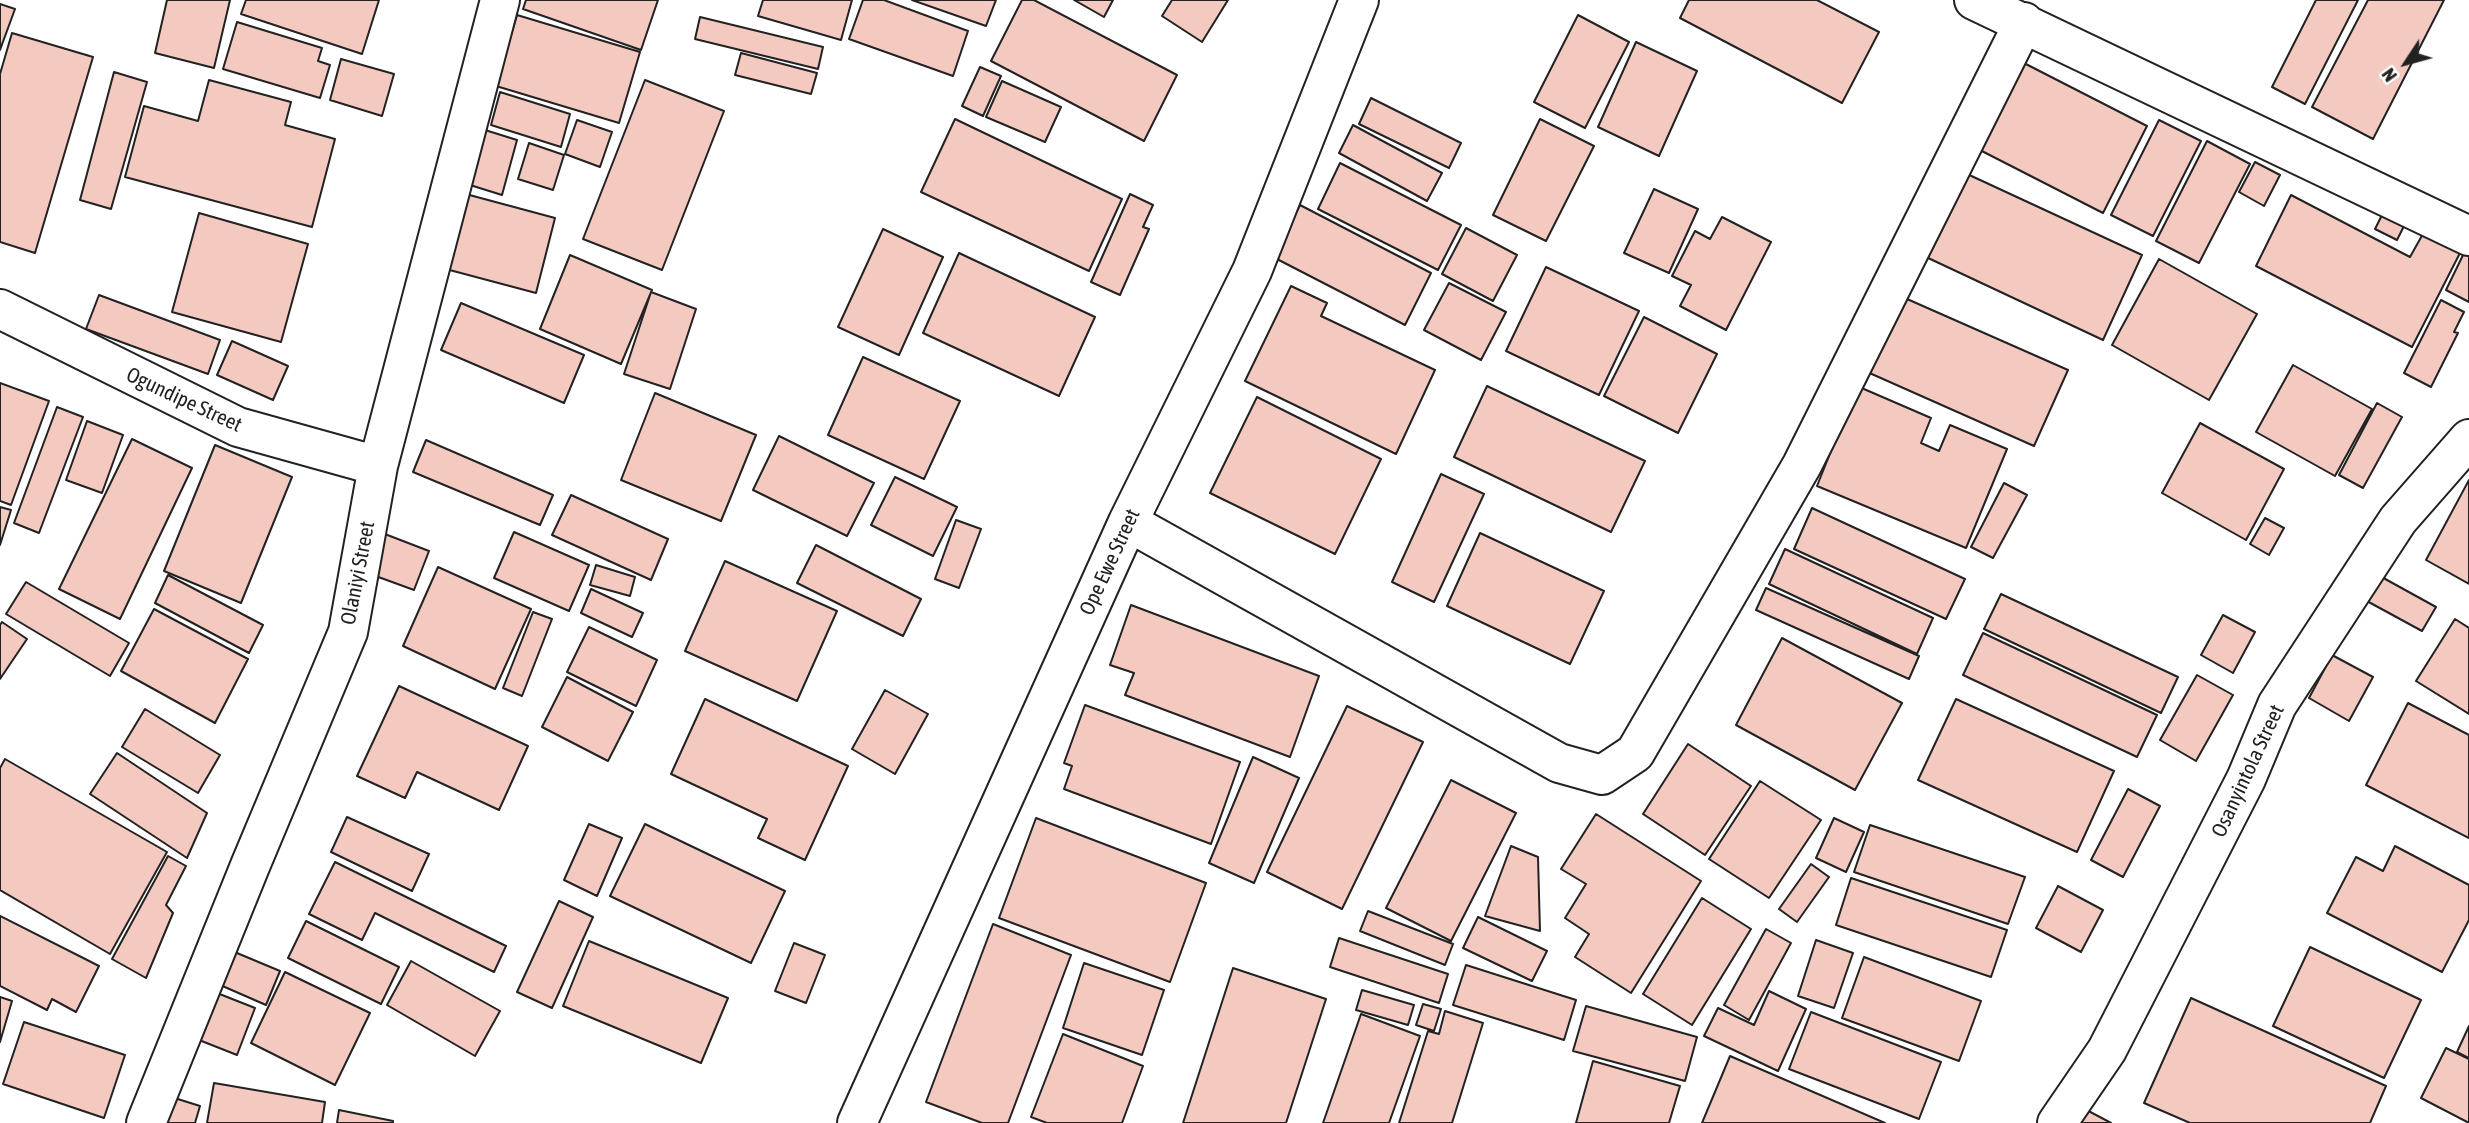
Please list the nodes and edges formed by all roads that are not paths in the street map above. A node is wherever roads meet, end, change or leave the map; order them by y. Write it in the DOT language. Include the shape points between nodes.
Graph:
graph roads {
  1 [pos="500,0"];
  2 [pos="1359,0"];
  3 [pos="1973,0"];
  4 [pos="2024,22"];
  5 [pos="2469,236"];
  6 [pos="0,309"];
  7 [pos="2469,439"];
  8 [pos="379,466"];
  9 [pos="1128,522"];
  10 [pos="146,1123"];
  11 [pos="857,1123"];
  12 [pos="2057,1123"];
  1 -- 8 [label="street, Olaniyi Street"];
  2 -- 9 [label="street, Ope Ewe Street" via="1252,271"];
  3 -- 4 [label="street"];
  4 -- 5 [label="street"];
  4 -- 9 [label="street" via="1802,465 1635,753 1602,775 1559,763"];
  6 -- 8 [label="street, Ogundipe Street" via="238,427"];
  7 -- 12 [label="street, Osanyintola Street" via="2398,520 2277,705 2246,779 2107,1050"];
  8 -- 10 [label="street, Olaniyi Street" via="348,632"];
  9 -- 11 [label="street, Ope Ewe Street"];
}
